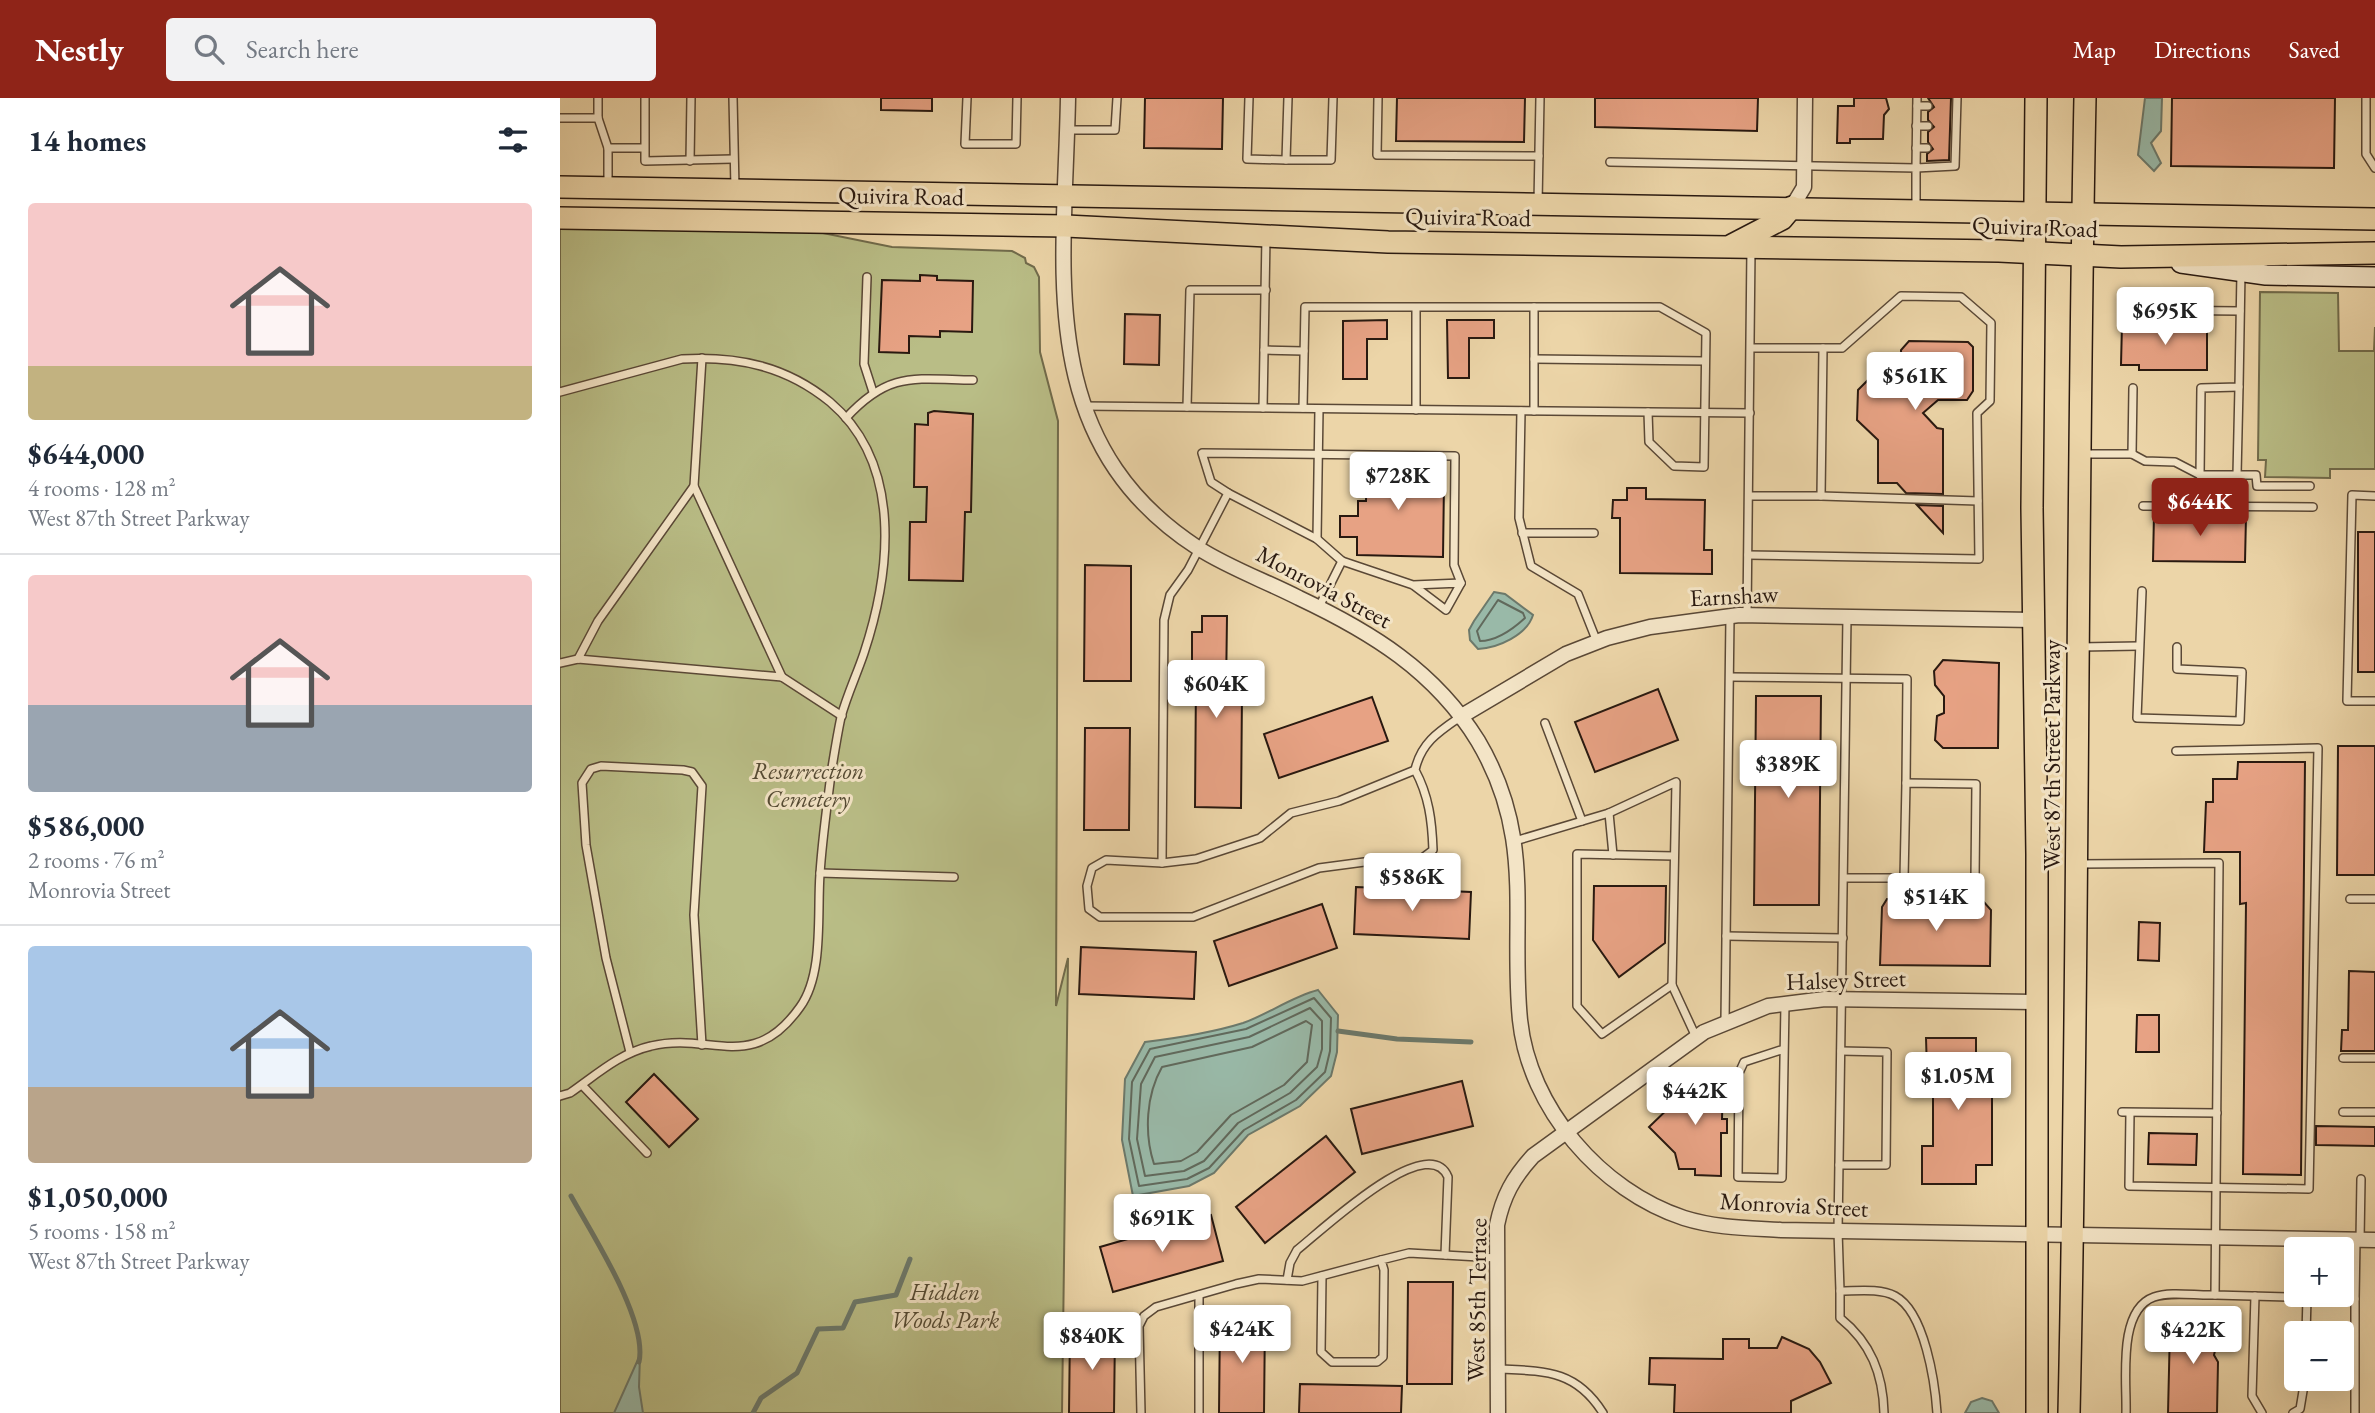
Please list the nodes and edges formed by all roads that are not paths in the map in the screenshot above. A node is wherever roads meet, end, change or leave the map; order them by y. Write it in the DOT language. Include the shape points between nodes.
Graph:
graph roads {
  1 [pos="598,98"];
  2 [pos="645,98"];
  3 [pos="691,98"];
  4 [pos="733,98"];
  5 [pos="967,98"];
  6 [pos="1017,98"];
  7 [pos="1068,98"];
  8 [pos="1116,98"];
  9 [pos="1249,98"];
  10 [pos="1288,98"];
  11 [pos="1333,98"];
  12 [pos="1378,98"];
  13 [pos="1540,98"];
  14 [pos="1805,98"];
  15 [pos="1957,98"];
  16 [pos="2036,98"];
  17 [pos="2085,98"];
  18 [pos="2365,98"];
  19 [pos="1917,102"];
  20 [pos="1928,106"];
  21 [pos="560,118"];
  22 [pos="598,118"];
  23 [pos="1916,126"];
  24 [pos="1928,126"];
  25 [pos="1068,130"];
  26 [pos="608,148"];
  27 [pos="643,148"];
  28 [pos="1916,148"];
  29 [pos="1927,148"];
  30 [pos="1539,156"];
  31 [pos="733,159"];
  32 [pos="690,160"];
  33 [pos="1286,160"];
  34 [pos="1610,162"];
  35 [pos="1804,164"];
  36 [pos="1916,168"];
  37 [pos="2375,168"];
  38 [pos="560,187"];
  39 [pos="608,188"];
  40 [pos="735,190"];
  41 [pos="1067,196"];
  42 [pos="1538,204"];
  43 [pos="1792,207"];
  44 [pos="1916,210"];
  45 [pos="2035,213"];
  46 [pos="2083,213"];
  47 [pos="560,218"];
  48 [pos="734,219"];
  49 [pos="2375,219"];
  50 [pos="1066,226"];
  51 [pos="1266,236"];
  52 [pos="1729,246"];
  53 [pos="1751,247"];
  54 [pos="2033,253"];
  55 [pos="2375,253"];
  56 [pos="2082,255"];
  57 [pos="2145,257"];
  58 [pos="2241,271"];
  59 [pos="867,276"];
  60 [pos="2375,278"];
  61 [pos="1266,290"];
  62 [pos="1416,307"];
  63 [pos="1534,307"];
  64 [pos="2137,310"];
  65 [pos="2240,311"];
  66 [pos="1751,348"];
  67 [pos="1823,348"];
  68 [pos="1264,350"];
  69 [pos="1304,351"];
  70 [pos="702,358"];
  71 [pos="1534,359"];
  72 [pos="1705,361"];
  73 [pos="973,380"];
  74 [pos="2239,387"];
  75 [pos="2133,388"];
  76 [pos="560,392"];
  77 [pos="873,392"];
  78 [pos="1083,406"];
  79 [pos="1187,407"];
  80 [pos="1263,408"];
  81 [pos="1303,408"];
  82 [pos="1319,409"];
  83 [pos="1416,410"];
  84 [pos="1521,411"];
  85 [pos="1534,411"];
  86 [pos="1648,412"];
  87 [pos="1704,413"];
  88 [pos="1750,413"];
  89 [pos="846,418"];
  90 [pos="1319,454"];
  91 [pos="2078,454"];
  92 [pos="2132,454"];
  93 [pos="2200,475"];
  94 [pos="2236,475"];
  95 [pos="694,486"];
  96 [pos="2310,486"];
  97 [pos="1228,493"];
  98 [pos="1749,496"];
  99 [pos="1821,496"];
  100 [pos="2375,496"];
  101 [pos="1978,501"];
  102 [pos="2143,506"];
  103 [pos="2313,507"];
  104 [pos="1522,533"];
  105 [pos="1594,533"];
  106 [pos="1317,539"];
  107 [pos="1200,549"];
  108 [pos="1748,555"];
  109 [pos="1342,561"];
  110 [pos="1461,583"];
  111 [pos="1413,585"];
  112 [pos="2142,591"];
  113 [pos="1319,607"];
  114 [pos="1748,615"];
  115 [pos="1730,616"];
  116 [pos="1847,617"];
  117 [pos="2033,620"];
  118 [pos="1597,642"];
  119 [pos="2139,646"];
  120 [pos="2080,647"];
  121 [pos="2177,647"];
  122 [pos="579,659"];
  123 [pos="560,663"];
  124 [pos="782,677"];
  125 [pos="1730,677"];
  126 [pos="1846,678"];
  127 [pos="2375,701"];
  128 [pos="842,716"];
  129 [pos="1460,717"];
  130 [pos="1545,723"];
  131 [pos="2176,751"];
  132 [pos="1415,770"];
  133 [pos="1906,783"];
  134 [pos="1609,813"];
  135 [pos="1582,821"];
  136 [pos="1515,841"];
  137 [pos="1613,855"];
  138 [pos="1674,856"];
  139 [pos="1162,863"];
  140 [pos="2078,864"];
  141 [pos="820,873"];
  142 [pos="954,877"];
  143 [pos="1844,878"];
  144 [pos="1904,878"];
  145 [pos="2375,899"];
  146 [pos="2350,900"];
  147 [pos="1726,936"];
  148 [pos="1843,938"];
  149 [pos="1672,985"];
  150 [pos="1842,1000"];
  151 [pos="2038,1002"];
  152 [pos="1785,1003"];
  153 [pos="1725,1022"];
  154 [pos="1696,1037"];
  155 [pos="702,1045"];
  156 [pos="1784,1049"];
  157 [pos="1841,1051"];
  158 [pos="630,1052"];
  159 [pos="2343,1058"];
  160 [pos="2375,1058"];
  161 [pos="582,1085"];
  162 [pos="560,1096"];
  163 [pos="2343,1112"];
  164 [pos="2375,1112"];
  165 [pos="2217,1113"];
  166 [pos="1567,1130"];
  167 [pos="647,1153"];
  168 [pos="1839,1165"];
  169 [pos="2361,1179"];
  170 [pos="2216,1187"];
  171 [pos="1838,1231"];
  172 [pos="2039,1235"];
  173 [pos="2073,1236"];
  174 [pos="2216,1238"];
  175 [pos="2364,1240"];
  176 [pos="1446,1255"];
  177 [pos="1497,1258"];
  178 [pos="1381,1260"];
  179 [pos="1322,1276"];
  180 [pos="1287,1280"];
  181 [pos="1840,1291"];
  182 [pos="1199,1295"];
  183 [pos="2215,1296"];
  184 [pos="2255,1296"];
  185 [pos="2284,1297"];
  186 [pos="2355,1299"];
  187 [pos="1499,1369"];
  188 [pos="2303,1391"];
  189 [pos="1141,1413"];
  190 [pos="1199,1413"];
  191 [pos="1499,1413"];
  192 [pos="1603,1413"];
  193 [pos="1884,1413"];
  194 [pos="1937,1413"];
  195 [pos="2037,1413"];
  196 [pos="2069,1413"];
  197 [pos="2126,1413"];
  198 [pos="2262,1413"];
  199 [pos="2293,1413"];
  200 [pos="2355,1413"];
  1 -- 22 [label="lane"];
  2 -- 27 [label="lane"];
  3 -- 32 [label="lane"];
  4 -- 31 [label="lane"];
  5 -- 6 [label="lane" via="965,144 1016,144"];
  7 -- 25 [label="street, Monrovia Street"];
  8 -- 25 [label="lane" via="1115,130"];
  9 -- 33 [label="lane" via="1247,159"];
  10 -- 33 [label="lane"];
  11 -- 33 [label="lane" via="1331,160"];
  12 -- 30 [label="lane" via="1377,155"];
  13 -- 30 [label="lane"];
  14 -- 35 [label="street"];
  15 -- 36 [label="lane" via="1955,166"];
  16 -- 45 [label="main road, West 87th Street Parkway"];
  17 -- 46 [label="main road, West 87th Street Parkway"];
  18 -- 37 [label="lane" via="2367,154"];
  19 -- 20 [label="lane"];
  19 -- 23 [label="lane"];
  21 -- 22 [label="lane"];
  22 -- 26 [label="lane"];
  23 -- 24 [label="lane"];
  23 -- 28 [label="lane"];
  25 -- 41 [label="street, Monrovia Street"];
  26 -- 27 [label="lane"];
  26 -- 39 [label="lane"];
  27 -- 32 [label="lane" via="645,161"];
  28 -- 29 [label="lane"];
  28 -- 36 [label="lane"];
  30 -- 42 [label="lane"];
  31 -- 32 [label="lane"];
  31 -- 40 [label="lane"];
  34 -- 35 [label="lane"];
  35 -- 36 [label="lane"];
  35 -- 43 [label="street" via="1804,187"];
  36 -- 44 [label="lane"];
  38 -- 39 [label="main road, Quivira Road"];
  39 -- 40 [label="main road, Quivira Road"];
  40 -- 41 [label="main road, Quivira Road"];
  40 -- 48 [label="main road"];
  41 -- 42 [label="main road, Quivira Road"];
  41 -- 50 [label="street, Monrovia Street"];
  42 -- 43 [label="main road, Quivira Road"];
  43 -- 44 [label="main road, Quivira Road"];
  43 -- 52 [label="main road" via="1782,219"];
  44 -- 45 [label="main road, Quivira Road"];
  45 -- 46 [label="main road, Quivira Road"];
  45 -- 54 [label="main road, West 87th Street Parkway"];
  46 -- 49 [label="main road, Quivira Road"];
  46 -- 56 [label="main road, West 87th Street Parkway"];
  47 -- 48 [label="main road, Quivira Road"];
  48 -- 50 [label="main road, Quivira Road"];
  50 -- 51 [label="main road, Quivira Road"];
  50 -- 78 [label="street, Monrovia Street" via="1066,326 1071,367"];
  51 -- 52 [label="main road, Quivira Road"];
  51 -- 61 [label="lane"];
  52 -- 53 [label="main road, Quivira Road"];
  53 -- 54 [label="main road, Quivira Road"];
  53 -- 66 [label="lane"];
  54 -- 56 [label="main road, Quivira Road"];
  54 -- 117 [label="main road, West 87th Street Parkway"];
  55 -- 57 [label="main road, Quivira Road"];
  56 -- 57 [label="main road, Quivira Road"];
  56 -- 91 [label="main road, West 87th Street Parkway"];
  57 -- 58 [label="main road"];
  58 -- 60 [label="main road"];
  58 -- 65 [label="lane"];
  59 -- 77 [label="lane" via="864,364"];
  61 -- 68 [label="lane"];
  61 -- 79 [label="lane" via="1190,290"];
  62 -- 63 [label="lane"];
  62 -- 69 [label="lane" via="1305,307"];
  62 -- 83 [label="lane"];
  63 -- 71 [label="lane"];
  63 -- 72 [label="lane" via="1660,307 1706,333"];
  64 -- 65 [label="lane"];
  65 -- 74 [label="lane"];
  66 -- 67 [label="lane"];
  66 -- 88 [label="lane"];
  67 -- 99 [label="lane"];
  67 -- 101 [label="lane" via="1842,348 1900,296 1961,296 1992,323 1990,401 1977,413"];
  68 -- 69 [label="lane"];
  68 -- 80 [label="lane"];
  69 -- 81 [label="lane"];
  70 -- 76 [label="lane" via="661,363"];
  70 -- 89 [label="lane" via="791,374"];
  70 -- 95 [label="lane"];
  71 -- 72 [label="lane"];
  71 -- 85 [label="lane"];
  72 -- 87 [label="lane"];
  73 -- 77 [label="lane" via="910,379"];
  74 -- 93 [label="lane" via="2201,388"];
  74 -- 94 [label="lane"];
  75 -- 92 [label="lane"];
  77 -- 89 [label="lane"];
  78 -- 79 [label="lane"];
  78 -- 107 [label="street, Monrovia Street" via="1113,467 1136,496"];
  79 -- 80 [label="lane"];
  80 -- 81 [label="lane"];
  81 -- 82 [label="lane"];
  82 -- 83 [label="lane"];
  82 -- 90 [label="lane"];
  83 -- 84 [label="lane"];
  84 -- 85 [label="lane"];
  84 -- 104 [label="lane"];
  85 -- 86 [label="lane"];
  86 -- 87 [label="lane"];
  86 -- 87 [label="lane" via="1649,442 1674,466 1704,467"];
  87 -- 88 [label="lane"];
  88 -- 98 [label="lane"];
  89 -- 128 [label="lane" via="870,455 885,517 874,621"];
  90 -- 97 [label="lane" via="1202,453 1211,482"];
  90 -- 106 [label="lane"];
  90 -- 110 [label="lane" via="1455,456 1454,565"];
  91 -- 92 [label="lane"];
  91 -- 120 [label="main road, West 87th Street Parkway"];
  92 -- 93 [label="lane" via="2145,461 2175,461"];
  93 -- 94 [label="lane"];
  94 -- 96 [label="lane" via="2256,475 2257,486"];
  95 -- 122 [label="lane" via="598,621"];
  95 -- 124 [label="lane"];
  97 -- 106 [label="lane"];
  97 -- 107 [label="lane"];
  98 -- 99 [label="lane"];
  98 -- 108 [label="lane"];
  99 -- 101 [label="lane"];
  100 -- 127 [label="lane" via="2352,495 2347,701"];
  101 -- 108 [label="lane" via="1979,559"];
  102 -- 103 [label="lane"];
  104 -- 105 [label="lane"];
  104 -- 118 [label="lane" via="1531,566 1578,594"];
  106 -- 109 [label="lane"];
  107 -- 113 [label="street, Monrovia Street"];
  107 -- 139 [label="lane" via="1170,595 1164,620"];
  108 -- 114 [label="lane"];
  109 -- 111 [label="lane"];
  109 -- 113 [label="lane"];
  110 -- 111 [label="lane"];
  110 -- 111 [label="lane" via="1446,610"];
  112 -- 119 [label="lane"];
  113 -- 129 [label="street, Monrovia Street" via="1406,658"];
  114 -- 115 [label="street, Earnshaw"];
  114 -- 116 [label="street, Earnshaw"];
  115 -- 118 [label="street, Earnshaw" via="1650,626"];
  115 -- 125 [label="lane"];
  116 -- 117 [label="street, Earnshaw"];
  116 -- 126 [label="lane"];
  117 -- 151 [label="main road, West 87th Street Parkway"];
  118 -- 129 [label="street, Earnshaw" via="1525,675"];
  119 -- 120 [label="lane"];
  119 -- 121 [label="lane" via="2137,718 2240,721 2242,672 2177,669"];
  120 -- 140 [label="main road, West 87th Street Parkway"];
  122 -- 123 [label="lane"];
  122 -- 124 [label="lane"];
  124 -- 128 [label="lane"];
  125 -- 126 [label="lane"];
  125 -- 147 [label="lane"];
  126 -- 133 [label="lane" via="1907,679"];
  126 -- 143 [label="lane"];
  128 -- 141 [label="lane"];
  129 -- 132 [label="lane" via="1430,738 1419,753"];
  129 -- 136 [label="street, Monrovia Street" via="1492,770"];
  130 -- 135 [label="lane"];
  131 -- 170 [label="lane" via="2318,748 2309,1189"];
  132 -- 139 [label="lane" via="1339,801 1291,813 1260,838 1196,859"];
  132 -- 139 [label="lane" via="1432,820 1433,850 1417,862 1387,859 1319,869 1193,916 1100,917 1089,909 1087,886 1092,868 1106,860"];
  133 -- 144 [label="lane"];
  133 -- 144 [label="lane" via="1976,784 1975,878"];
  134 -- 135 [label="lane"];
  134 -- 137 [label="lane"];
  134 -- 138 [label="lane" via="1675,782"];
  135 -- 136 [label="lane"];
  136 -- 166 [label="street, Monrovia Street" via="1523,1038 1537,1082"];
  137 -- 138 [label="lane"];
  137 -- 149 [label="lane" via="1577,854 1577,1006 1602,1034"];
  138 -- 149 [label="lane"];
  140 -- 165 [label="lane" via="2219,863"];
  140 -- 173 [label="main road, West 87th Street Parkway"];
  141 -- 142 [label="lane"];
  141 -- 155 [label="lane" via="816,970 800,1008 785,1026 762,1040 740,1048"];
  143 -- 144 [label="lane"];
  143 -- 148 [label="lane"];
  145 -- 146 [label="lane"];
  147 -- 148 [label="lane"];
  147 -- 153 [label="lane"];
  148 -- 150 [label="lane"];
  149 -- 154 [label="lane"];
  150 -- 151 [label="street, Halsey Street"];
  150 -- 152 [label="street, Halsey Street"];
  150 -- 157 [label="lane"];
  151 -- 172 [label="main road, West 87th Street Parkway"];
  152 -- 153 [label="street, Halsey Street"];
  152 -- 156 [label="lane"];
  153 -- 154 [label="street, Halsey Street"];
  154 -- 166 [label="street, Halsey Street"];
  155 -- 158 [label="lane" via="654,1045"];
  155 -- 158 [label="lane" via="694,915 702,786 692,772 682,770 601,766 591,769 582,783 586,845 606,958"];
  156 -- 156 [label="lane" via="1782,1178 1738,1177 1739,1073 1744,1062"];
  157 -- 168 [label="lane"];
  157 -- 168 [label="lane" via="1887,1052 1886,1165"];
  158 -- 161 [label="lane"];
  159 -- 160 [label="lane"];
  161 -- 162 [label="lane"];
  161 -- 167 [label="lane"];
  163 -- 164 [label="lane"];
  165 -- 170 [label="lane"];
  165 -- 170 [label="lane" via="2126,1112 2129,1186"];
  166 -- 171 [label="street, Monrovia Street" via="1617,1183 1684,1218 1722,1227"];
  166 -- 177 [label="street, West 85th Terrace" via="1533,1156 1513,1179 1502,1202"];
  168 -- 171 [label="lane"];
  169 -- 175 [label="lane"];
  170 -- 174 [label="lane"];
  171 -- 172 [label="street, Monrovia Street"];
  171 -- 181 [label="lane"];
  172 -- 173 [label="street, Monrovia Street"];
  172 -- 195 [label="main road, West 87th Street Parkway"];
  173 -- 174 [label="street, Monrovia Street"];
  173 -- 196 [label="main road, West 87th Street Parkway"];
  174 -- 175 [label="street, Monrovia Street"];
  174 -- 183 [label="lane"];
  175 -- 186 [label="lane"];
  176 -- 177 [label="lane"];
  176 -- 178 [label="lane" via="1409,1253"];
  176 -- 180 [label="lane" via="1448,1177 1444,1168 1426,1162 1384,1182 1297,1250"];
  177 -- 187 [label="street, West 85th Terrace"];
  178 -- 179 [label="lane"];
  178 -- 179 [label="lane" via="1383,1357 1377,1362 1332,1362 1321,1352"];
  179 -- 180 [label="lane"];
  180 -- 182 [label="lane" via="1259,1279"];
  181 -- 193 [label="lane" via="1840,1318 1866,1344 1877,1365"];
  181 -- 194 [label="lane" via="1899,1298 1926,1350 1935,1381"];
  182 -- 189 [label="lane" via="1156,1307 1139,1326"];
  182 -- 190 [label="lane"];
  183 -- 184 [label="lane"];
  183 -- 197 [label="lane" via="2156,1296 2141,1305 2128,1326"];
  184 -- 185 [label="lane"];
  184 -- 198 [label="lane" via="2252,1396"];
  186 -- 200 [label="lane"];
  187 -- 191 [label="street, West 85th Terrace"];
  187 -- 192 [label="lane" via="1546,1371 1571,1379 1592,1396"];
  188 -- 199 [label="lane" via="2300,1409"];
}
